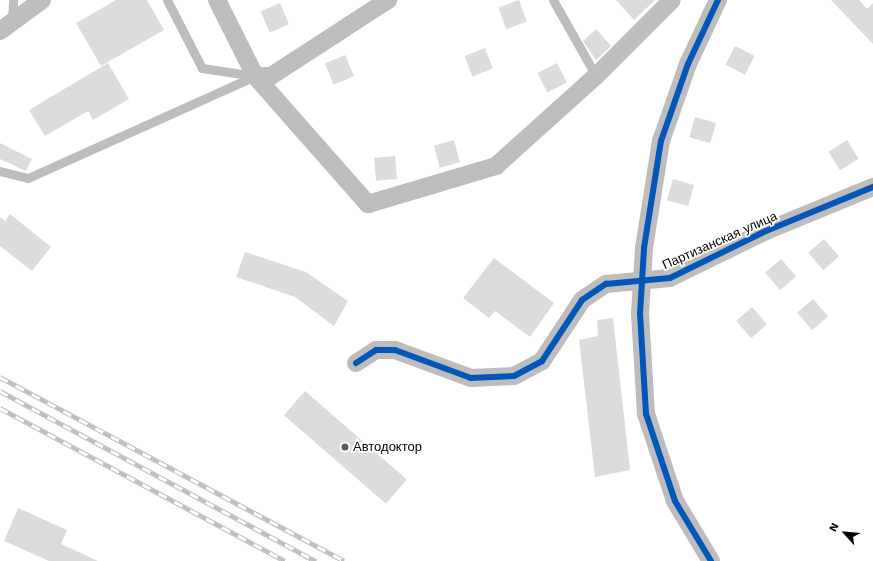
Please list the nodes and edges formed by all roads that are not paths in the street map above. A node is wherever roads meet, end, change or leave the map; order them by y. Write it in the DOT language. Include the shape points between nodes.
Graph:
graph roads {
  1 [pos="13,0"];
  2 [pos="42,0"];
  3 [pos="167,0"];
  4 [pos="217,0"];
  5 [pos="388,0"];
  6 [pos="553,0"];
  7 [pos="672,0"];
  8 [pos="718,0"];
  9 [pos="6,27"];
  10 [pos="255,76"];
  11 [pos="596,76"];
  12 [pos="0,171"];
  13 [pos="873,187"];
  14 [pos="642,282"];
  15 [pos="356,362"];
  16 [pos="711,561"];
  1 -- 9 [label="lane"];
  2 -- 9 [label="street"];
  3 -- 10 [label="lane" via="202,68"];
  4 -- 10 [label="street"];
  5 -- 10 [label="street" via="271,76"];
  6 -- 11 [label="lane"];
  7 -- 11 [label="street"];
  8 -- 14 [label="street" via="688,64 661,141"];
  10 -- 11 [label="street" via="368,204 496,166"];
  10 -- 12 [label="lane" via="28,178"];
  13 -- 14 [label="street, Партизанская улица" via="766,231 670,278"];
  14 -- 15 [label="street, Партизанская улица" via="606,284 582,300 542,361 514,376 471,378 395,350 376,350"];
  14 -- 16 [label="street" via="640,314 646,414 675,501"];
}
